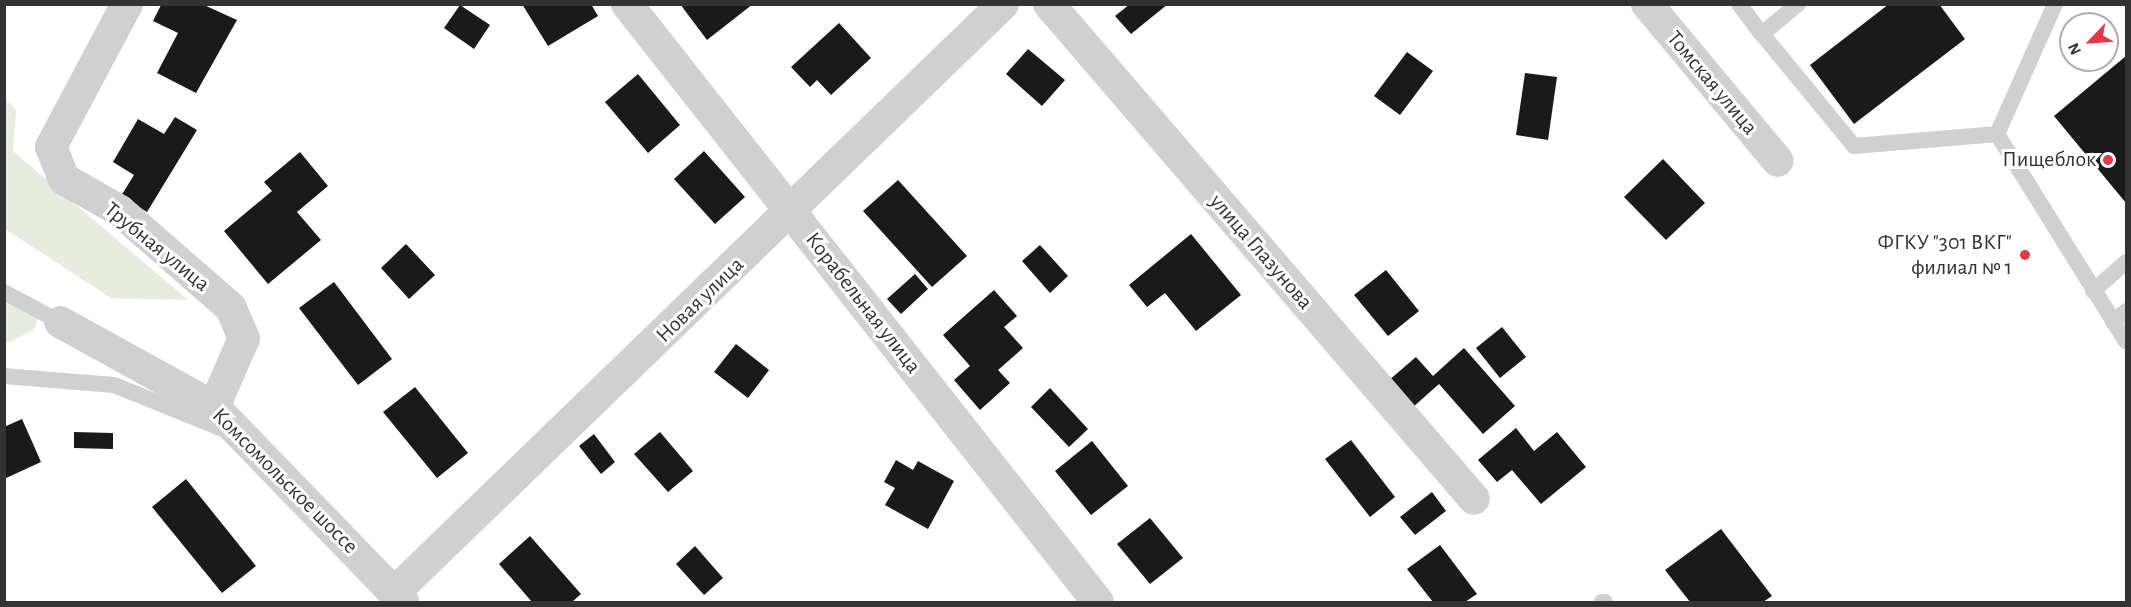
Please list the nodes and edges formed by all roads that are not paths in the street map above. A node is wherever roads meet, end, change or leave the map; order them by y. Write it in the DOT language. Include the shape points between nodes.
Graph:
graph roads {
  1 [pos="127,4"];
  2 [pos="627,4"];
  3 [pos="1003,4"];
  4 [pos="1049,4"];
  5 [pos="1647,4"];
  6 [pos="1739,4"];
  7 [pos="1798,4"];
  8 [pos="2055,4"];
  9 [pos="1762,34"];
  10 [pos="1997,134"];
  11 [pos="1778,161"];
  12 [pos="792,213"];
  13 [pos="2127,262"];
  14 [pos="2092,291"];
  15 [pos="4,292"];
  16 [pos="2127,310"];
  17 [pos="60,322"];
  18 [pos="2113,322"];
  19 [pos="2127,340"];
  20 [pos="4,376"];
  21 [pos="214,407"];
  22 [pos="246,438"];
  23 [pos="1474,499"];
  24 [pos="399,598"];
  25 [pos="1098,603"];
  1 -- 21 [label="street, Трубная улица" via="51,147 64,179 120,211 231,308 244,338"];
  2 -- 12 [label="street, Корабельная улица"];
  3 -- 12 [label="street, Новая улица"];
  4 -- 23 [label="street, улица Глазунова"];
  5 -- 11 [label="street, Томская улица"];
  6 -- 9 [label="lane"];
  7 -- 9 [label="lane"];
  8 -- 10 [label="lane"];
  9 -- 10 [label="lane" via="1854,146"];
  10 -- 14 [label="lane"];
  12 -- 24 [label="street, Новая улица"];
  12 -- 25 [label="street, Корабельная улица"];
  13 -- 14 [label="lane"];
  14 -- 18 [label="lane"];
  15 -- 17 [label="lane"];
  16 -- 18 [label="lane"];
  17 -- 21 [label="street, Комсомольское шоссе"];
  18 -- 19 [label="lane"];
  20 -- 22 [label="lane" via="114,385"];
  21 -- 22 [label="street, Комсомольское шоссе"];
  22 -- 24 [label="street, Комсомольское шоссе"];
}
